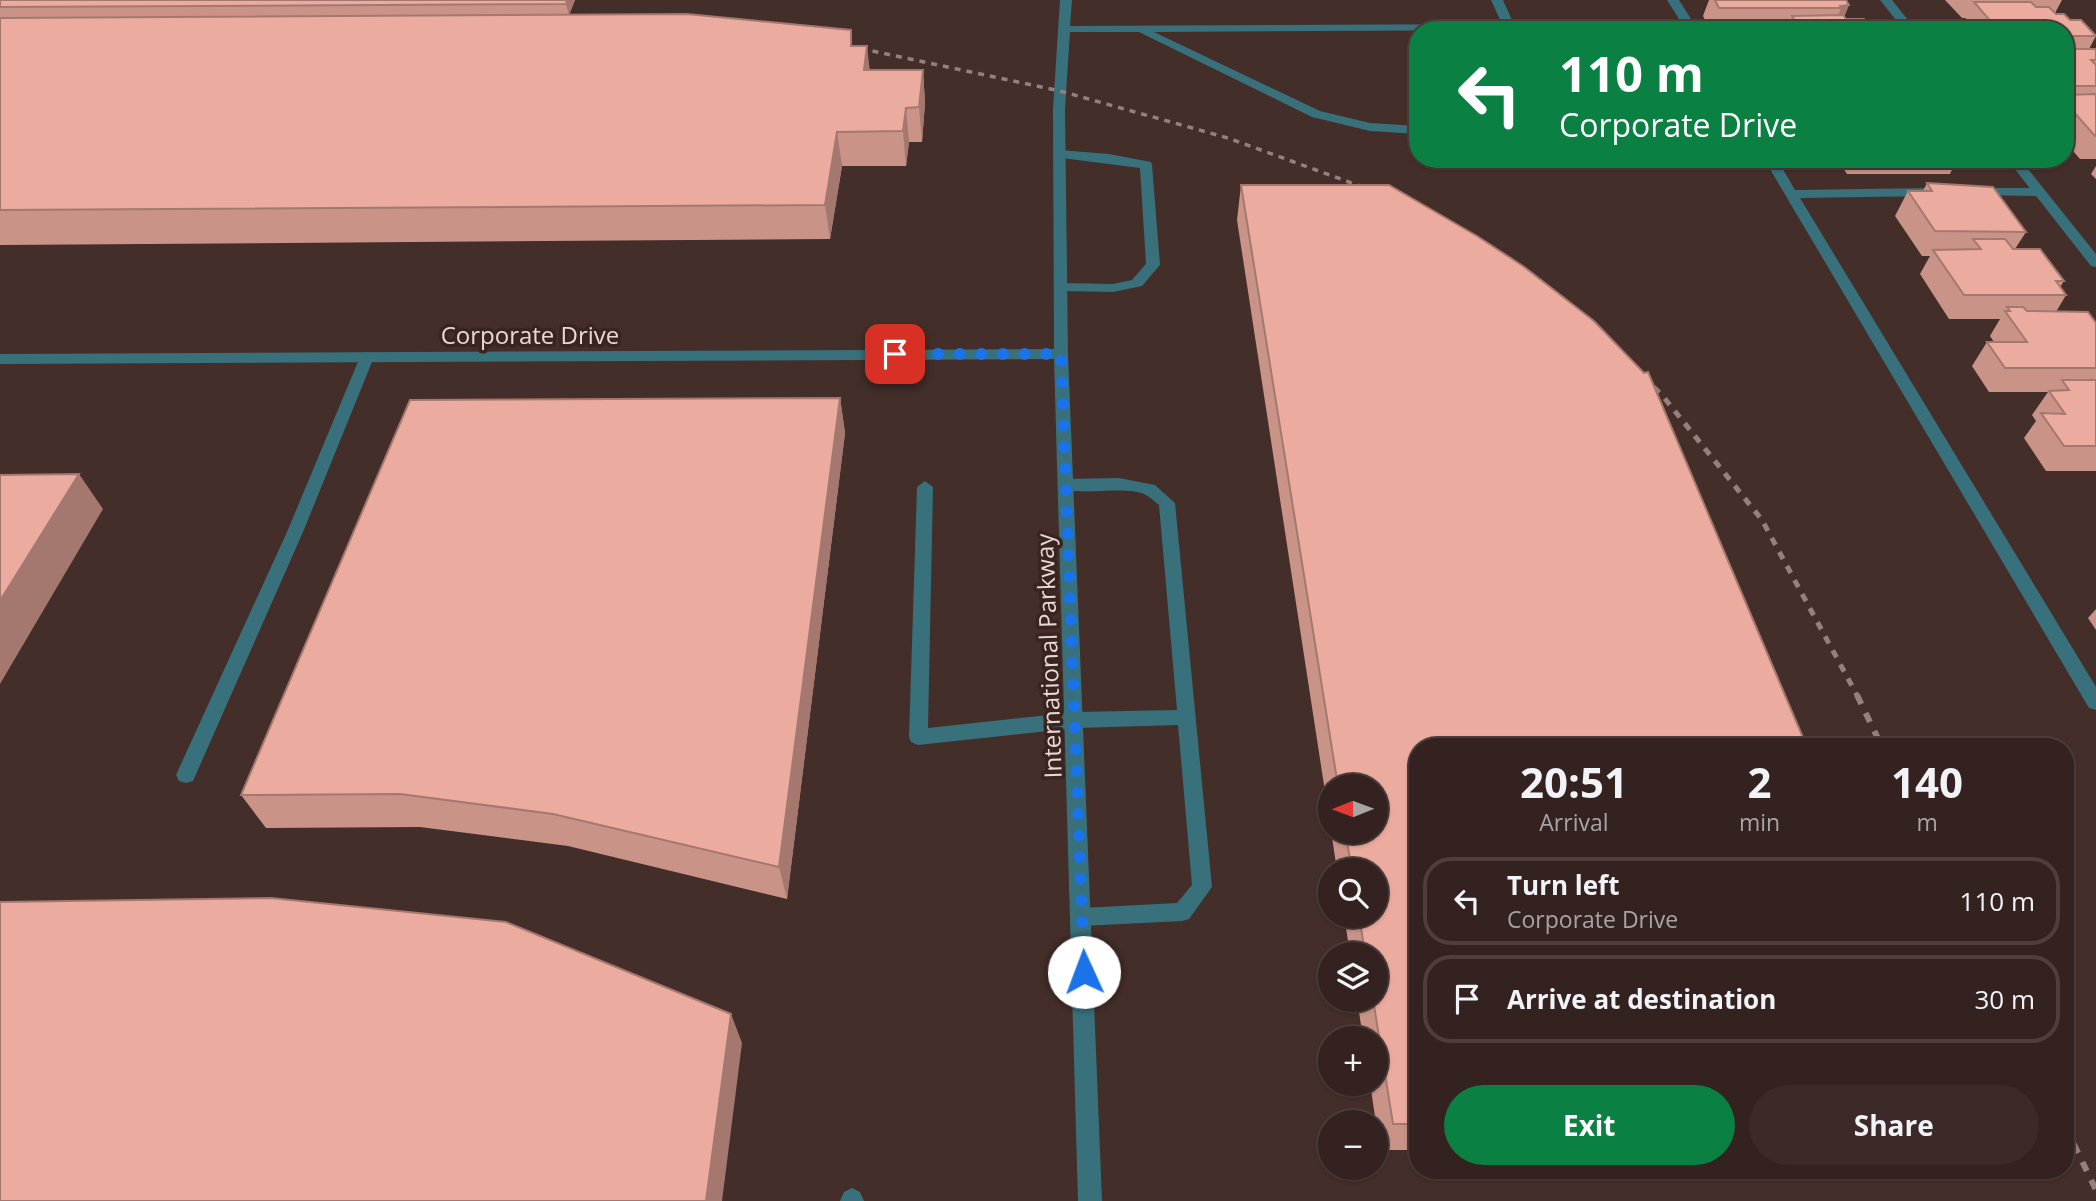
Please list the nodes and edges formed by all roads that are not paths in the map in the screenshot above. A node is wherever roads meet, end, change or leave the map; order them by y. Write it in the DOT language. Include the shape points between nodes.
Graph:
graph roads {
  1 [pos="1066,0"];
  2 [pos="1497,0"];
  3 [pos="1674,0"];
  4 [pos="1886,0"];
  5 [pos="1506,21"];
  6 [pos="1687,21"];
  7 [pos="1903,21"];
  8 [pos="1064,29"];
  9 [pos="1139,29"];
  10 [pos="1409,29"];
  11 [pos="1409,129"];
  12 [pos="1059,154"];
  13 [pos="1775,168"];
  14 [pos="2020,168"];
  15 [pos="2039,192"];
  16 [pos="1791,194"];
  17 [pos="2096,263"];
  18 [pos="1061,287"];
  19 [pos="1061,354"];
  20 [pos="367,357"];
  21 [pos="0,359"];
  22 [pos="1066,485"];
  23 [pos="925,487"];
  24 [pos="2096,703"];
  25 [pos="1185,716"];
  26 [pos="1076,720"];
  27 [pos="186,775"];
  28 [pos="1082,917"];
  29 [pos="1090,1201"];
  1 -- 8 [label="street, International Parkway"];
  2 -- 5 [label="street"];
  3 -- 6 [label="street"];
  4 -- 7 [label="street"];
  8 -- 9 [label="street"];
  8 -- 12 [label="street, International Parkway"];
  9 -- 10 [label="street"];
  9 -- 11 [label="street" via="1316,114 1370,127"];
  12 -- 18 [label="street, International Parkway"];
  12 -- 18 [label="street" via="1146,165 1153,265 1138,283 1113,288"];
  13 -- 16 [label="street"];
  14 -- 15 [label="street"];
  15 -- 16 [label="street"];
  15 -- 17 [label="street"];
  16 -- 24 [label="street"];
  18 -- 19 [label="street, International Parkway"];
  19 -- 20 [label="street, Corporate Drive"];
  19 -- 22 [label="street, International Parkway"];
  20 -- 21 [label="street, Corporate Drive"];
  20 -- 27 [label="street"];
  22 -- 25 [label="street" via="1119,484 1149,489 1167,503"];
  22 -- 26 [label="street, International Parkway"];
  23 -- 26 [label="street" via="918,737"];
  25 -- 26 [label="street"];
  25 -- 28 [label="street" via="1202,887 1182,912"];
  26 -- 28 [label="street, International Parkway"];
  28 -- 29 [label="street, International Parkway"];
}
